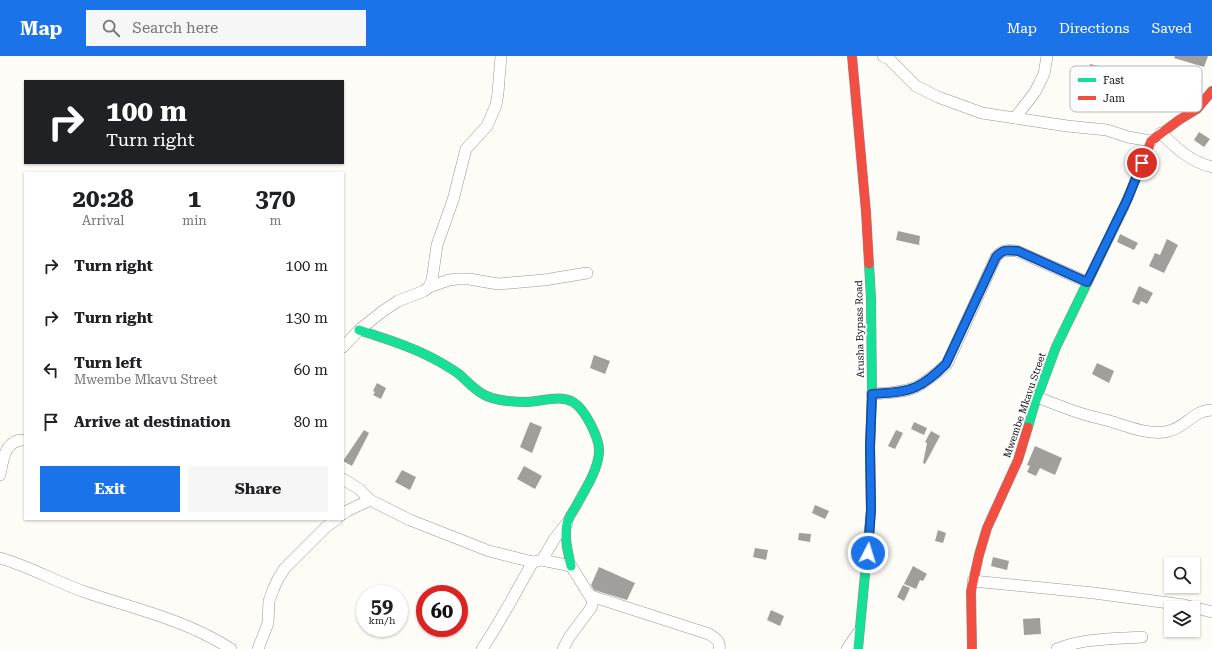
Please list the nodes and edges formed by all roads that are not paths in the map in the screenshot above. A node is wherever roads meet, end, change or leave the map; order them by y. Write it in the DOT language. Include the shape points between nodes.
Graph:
graph roads {
  1 [pos="500,56"];
  2 [pos="852,56"];
  3 [pos="883,56"];
  4 [pos="1047,56"];
  5 [pos="1212,91"];
  6 [pos="1202,103"];
  7 [pos="1192,112"];
  8 [pos="1015,118"];
  9 [pos="1161,134"];
  10 [pos="1151,141"];
  11 [pos="1212,167"];
  12 [pos="587,273"];
  13 [pos="1087,282"];
  14 [pos="429,287"];
  15 [pos="360,330"];
  16 [pos="344,346"];
  17 [pos="872,394"];
  18 [pos="1037,398"];
  19 [pos="1212,410"];
  20 [pos="24,440"];
  21 [pos="0,474"];
  22 [pos="344,480"];
  23 [pos="370,500"];
  24 [pos="344,513"];
  25 [pos="336,520"];
  26 [pos="567,523"];
  27 [pos="0,558"];
  28 [pos="538,561"];
  29 [pos="571,566"];
  30 [pos="973,582"];
  31 [pos="591,596"];
  32 [pos="1212,612"];
  33 [pos="860,629"];
  34 [pos="1142,637"];
  35 [pos="231,649"];
  36 [pos="258,649"];
  37 [pos="482,649"];
  38 [pos="562,649"];
  39 [pos="719,649"];
  40 [pos="847,649"];
  41 [pos="858,649"];
  42 [pos="972,649"];
  43 [pos="1057,649"];
  1 -- 14 [label="street" via="496,105 487,126 466,149 453,200 437,245"];
  2 -- 17 [label="street, Arusha Bypass Road" via="866,212 871,298"];
  3 -- 8 [label="street" via="916,86 938,97 982,113"];
  4 -- 8 [label="street" via="1044,74 1035,92"];
  5 -- 6 [label="street"];
  7 -- 9 [label="street"];
  8 -- 10 [label="street" via="1107,130"];
  9 -- 10 [label="street"];
  9 -- 11 [label="street" via="1193,160"];
  10 -- 13 [label="street, Mwembe Mkavu Street" via="1128,198"];
  12 -- 14 [label="street" via="498,284 458,279"];
  13 -- 17 [label="street" via="1018,251 1000,252 946,364 916,387"];
  13 -- 18 [label="street, Mwembe Mkavu Street" via="1056,347"];
  14 -- 15 [label="street" via="398,301"];
  15 -- 16 [label="street"];
  15 -- 26 [label="street" via="423,353 460,375 470,386 486,396 527,402 562,398 581,407 600,448 591,477"];
  17 -- 33 [label="street, Arusha Bypass Road" via="871,510"];
  18 -- 19 [label="street" via="1082,414 1155,432 1169,432 1198,413"];
  18 -- 30 [label="street, Mwembe Mkavu Street" via="1018,460 987,528"];
  20 -- 21 [label="street" via="14,441 9,445"];
  22 -- 23 [label="street"];
  23 -- 24 [label="street"];
  23 -- 28 [label="street" via="410,520 482,549"];
  25 -- 36 [label="street" via="285,568 278,579 269,601 268,623"];
  26 -- 28 [label="street"];
  26 -- 29 [label="street" via="566,538"];
  27 -- 35 [label="street" via="78,589 187,626"];
  28 -- 29 [label="street"];
  28 -- 37 [label="street" via="516,591"];
  29 -- 31 [label="street"];
  30 -- 32 [label="street" via="1094,592 1184,605"];
  30 -- 42 [label="street, Mwembe Mkavu Street"];
  31 -- 38 [label="street" via="591,608"];
  31 -- 39 [label="street" via="710,634 717,639"];
  33 -- 40 [label="street"];
  33 -- 41 [label="street, Arusha Bypass Road"];
  34 -- 43 [label="street" via="1092,641"];
}
